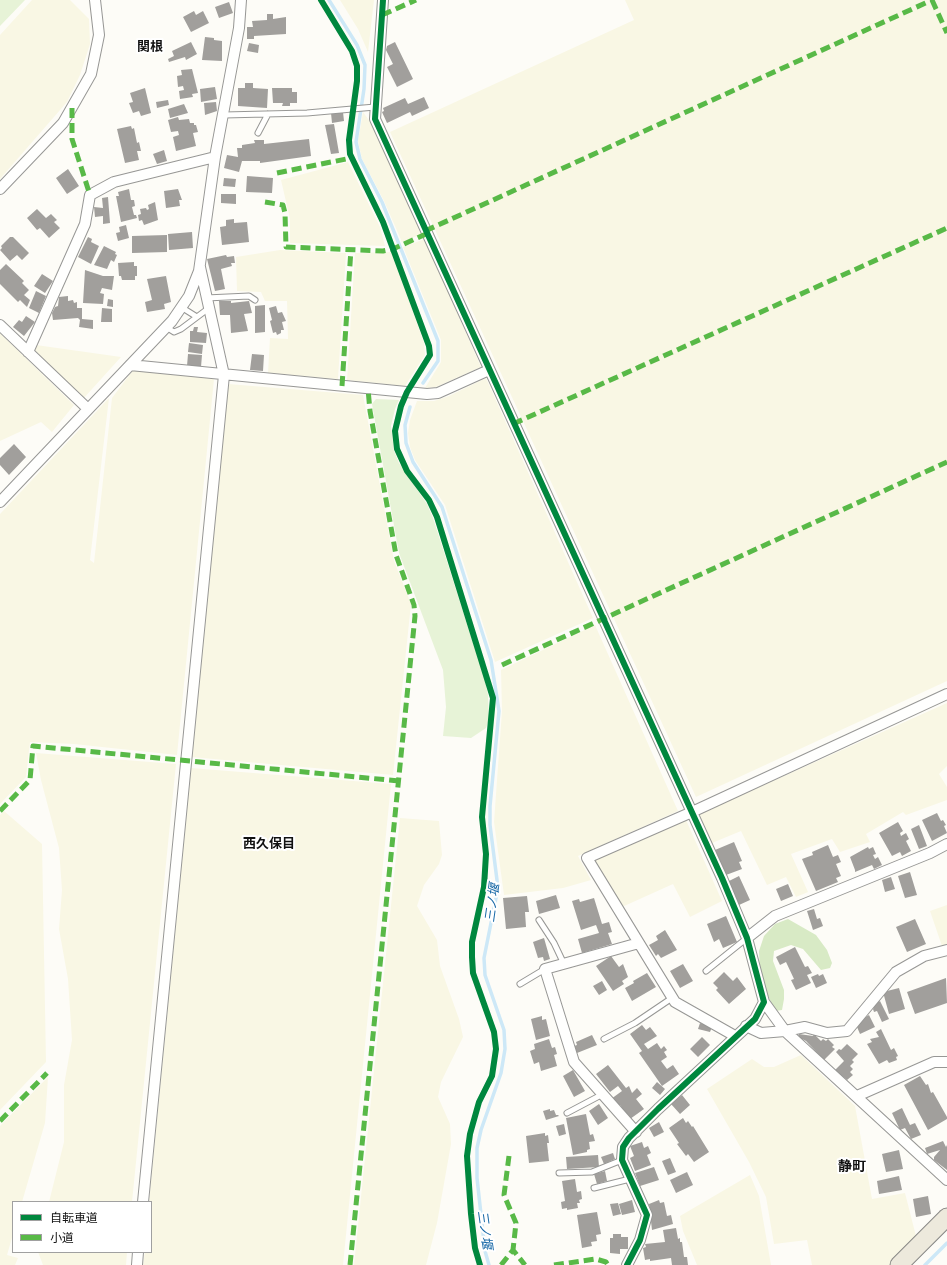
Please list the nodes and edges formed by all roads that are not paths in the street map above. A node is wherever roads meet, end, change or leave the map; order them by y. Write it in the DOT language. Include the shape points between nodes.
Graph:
graph roads {
  1 [pos="95,0"];
  2 [pos="241,0"];
  3 [pos="383,0"];
  4 [pos="372,108"];
  5 [pos="268,114"];
  6 [pos="224,115"];
  7 [pos="258,133"];
  8 [pos="215,157"];
  9 [pos="0,189"];
  10 [pos="200,267"];
  11 [pos="206,298"];
  12 [pos="255,300"];
  13 [pos="181,307"];
  14 [pos="209,308"];
  15 [pos="197,317"];
  16 [pos="0,325"];
  17 [pos="166,327"];
  18 [pos="28,352"];
  19 [pos="130,365"];
  20 [pos="489,370"];
  21 [pos="224,375"];
  22 [pos="87,408"];
  23 [pos="0,502"];
  24 [pos="947,694"];
  25 [pos="692,812"];
  26 [pos="947,844"];
  27 [pos="539,920"];
  28 [pos="747,938"];
  29 [pos="639,943"];
  30 [pos="947,950"];
  31 [pos="564,964"];
  32 [pos="545,969"];
  33 [pos="706,971"];
  34 [pos="520,984"];
  35 [pos="672,998"];
  36 [pos="764,1002"];
  37 [pos="746,1026"];
  38 [pos="785,1031"];
  39 [pos="735,1036"];
  40 [pos="604,1039"];
  41 [pos="947,1062"];
  42 [pos="603,1094"];
  43 [pos="857,1096"];
  44 [pos="567,1113"];
  45 [pos="636,1132"];
  46 [pos="622,1160"];
  47 [pos="559,1172"];
  48 [pos="630,1179"];
  49 [pos="947,1180"];
  50 [pos="594,1188"];
  51 [pos="143,1201"];
  52 [pos="947,1217"];
  53 [pos="138,1253"];
  54 [pos="136,1265"];
  55 [pos="627,1265"];
  56 [pos="899,1265"];
  1 -- 9 [label="street" via="99,35 91,74 63,123"];
  2 -- 6 [label="street" via="239,28"];
  3 -- 4 [label="street"];
  4 -- 5 [label="lane"];
  4 -- 20 [label="street"];
  5 -- 6 [label="lane"];
  5 -- 7 [label="lane"];
  6 -- 8 [label="street"];
  8 -- 10 [label="street"];
  8 -- 18 [label="street" via="114,182 90,195 85,224"];
  10 -- 11 [label="street"];
  10 -- 13 [label="street" via="189,296"];
  11 -- 12 [label="lane" via="249,296"];
  11 -- 14 [label="street"];
  13 -- 15 [label="lane"];
  13 -- 17 [label="street"];
  14 -- 15 [label="lane"];
  14 -- 21 [label="street"];
  15 -- 17 [label="lane" via="174,332"];
  16 -- 18 [label="street"];
  17 -- 19 [label="street"];
  18 -- 22 [label="street"];
  19 -- 21 [label="street"];
  19 -- 22 [label="street"];
  20 -- 21 [label="street" via="438,394"];
  20 -- 25 [label="street"];
  21 -- 51 [label="street"];
  22 -- 23 [label="street"];
  24 -- 25 [label="street"];
  25 -- 28 [label="street"];
  25 -- 29 [label="street" via="587,858"];
  26 -- 28 [label="street" via="775,916"];
  27 -- 31 [label="lane"];
  28 -- 33 [label="lane"];
  28 -- 36 [label="street"];
  29 -- 31 [label="street"];
  29 -- 35 [label="street"];
  30 -- 38 [label="street" via="924,956 896,972 847,1031 827,1034 805,1028"];
  31 -- 32 [label="street"];
  32 -- 34 [label="lane"];
  32 -- 42 [label="street" via="574,1062"];
  35 -- 39 [label="street"];
  35 -- 40 [label="lane" via="635,1023"];
  36 -- 37 [label="street" via="755,1018"];
  36 -- 38 [label="street"];
  37 -- 38 [label="street" via="761,1033"];
  37 -- 39 [label="street"];
  38 -- 43 [label="street"];
  39 -- 45 [label="street"];
  41 -- 43 [label="street" via="934,1062"];
  42 -- 44 [label="lane"];
  42 -- 45 [label="street"];
  43 -- 49 [label="street"];
  45 -- 46 [label="street" via="628,1138 623,1147"];
  46 -- 47 [label="lane" via="592,1172"];
  46 -- 48 [label="street"];
  48 -- 50 [label="lane"];
  48 -- 55 [label="street" via="647,1215 640,1240"];
  52 -- 56 [label="main road"];
  53 -- 54 [label="street"];
}
